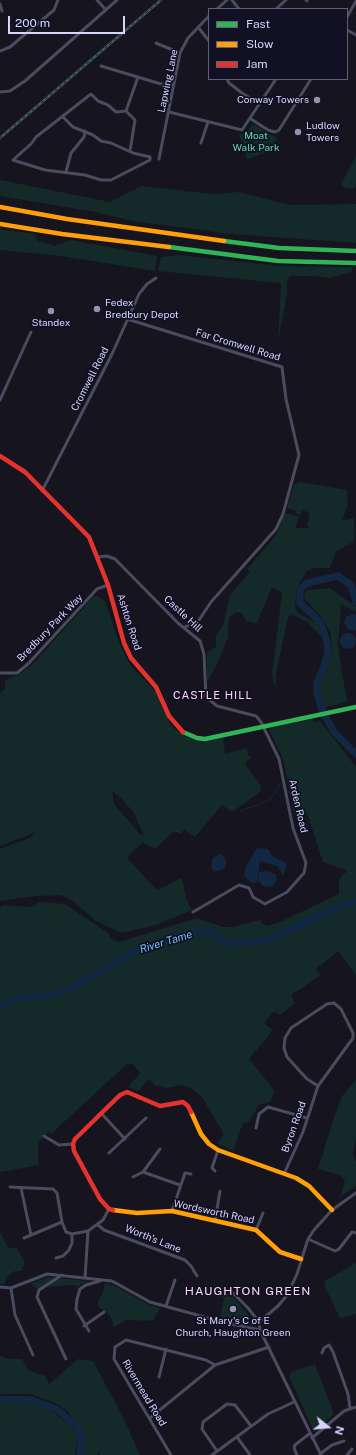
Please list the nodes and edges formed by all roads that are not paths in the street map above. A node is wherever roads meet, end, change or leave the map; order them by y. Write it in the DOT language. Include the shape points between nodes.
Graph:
graph roads {
  1 [pos="58,0"];
  2 [pos="97,0"];
  3 [pos="117,0"];
  4 [pos="227,0"];
  5 [pos="232,0"];
  6 [pos="286,0"];
  7 [pos="356,1"];
  8 [pos="0,4"];
  9 [pos="218,8"];
  10 [pos="238,8"];
  11 [pos="277,8"];
  12 [pos="106,10"];
  13 [pos="2,12"];
  14 [pos="348,15"];
  15 [pos="208,17"];
  16 [pos="198,27"];
  17 [pos="208,40"];
  18 [pos="156,43"];
  19 [pos="0,51"];
  20 [pos="180,53"];
  21 [pos="101,66"];
  22 [pos="138,77"];
  23 [pos="228,80"];
  24 [pos="275,80"];
  25 [pos="310,80"];
  26 [pos="173,85"];
  27 [pos="0,92"];
  28 [pos="260,104"];
  29 [pos="126,111"];
  30 [pos="169,112"];
  31 [pos="63,117"];
  32 [pos="251,119"];
  33 [pos="208,122"];
  34 [pos="85,131"];
  35 [pos="201,143"];
  36 [pos="130,151"];
  37 [pos="160,159"];
  38 [pos="66,172"];
  39 [pos="0,207"];
  40 [pos="0,210"];
  41 [pos="67,219"];
  42 [pos="0,224"];
  43 [pos="356,251"];
  44 [pos="356,263"];
  45 [pos="156,278"];
  46 [pos="127,319"];
  47 [pos="31,332"];
  48 [pos="0,400"];
  49 [pos="0,456"];
  50 [pos="42,491"];
  51 [pos="98,557"];
  52 [pos="108,585"];
  53 [pos="185,627"];
  54 [pos="0,673"];
  55 [pos="356,707"];
  56 [pos="262,726"];
  57 [pos="193,912"];
  58 [pos="318,1086"];
  59 [pos="101,1113"];
  60 [pos="146,1118"];
  61 [pos="307,1118"];
  62 [pos="256,1128"];
  63 [pos="44,1136"];
  64 [pos="125,1138"];
  65 [pos="73,1144"];
  66 [pos="160,1149"];
  67 [pos="218,1150"];
  68 [pos="109,1153"];
  69 [pos="215,1171"];
  70 [pos="143,1172"];
  71 [pos="191,1174"];
  72 [pos="284,1174"];
  73 [pos="133,1177"];
  74 [pos="180,1185"];
  75 [pos="10,1187"];
  76 [pos="21,1188"];
  77 [pos="220,1193"];
  78 [pos="356,1193"];
  79 [pos="109,1209"];
  80 [pos="332,1210"];
  81 [pos="172,1211"];
  82 [pos="263,1213"];
  83 [pos="215,1221"];
  84 [pos="62,1222"];
  85 [pos="98,1225"];
  86 [pos="256,1230"];
  87 [pos="88,1231"];
  88 [pos="356,1233"];
  89 [pos="72,1234"];
  90 [pos="31,1235"];
  91 [pos="24,1238"];
  92 [pos="308,1239"];
  93 [pos="56,1258"];
  94 [pos="301,1259"];
  95 [pos="62,1275"];
  96 [pos="197,1276"];
  97 [pos="85,1278"];
  98 [pos="102,1280"];
  99 [pos="174,1280"];
  100 [pos="0,1287"];
  101 [pos="11,1288"];
  102 [pos="231,1291"];
  103 [pos="166,1306"];
  104 [pos="104,1312"];
  105 [pos="259,1322"];
  106 [pos="84,1326"];
  107 [pos="260,1330"];
  108 [pos="89,1331"];
  109 [pos="269,1347"];
  110 [pos="166,1350"];
  111 [pos="322,1353"];
  112 [pos="33,1355"];
  113 [pos="66,1359"];
  114 [pos="215,1365"];
  115 [pos="159,1377"];
  116 [pos="294,1402"];
  117 [pos="356,1407"];
  118 [pos="350,1408"];
  119 [pos="150,1418"];
  120 [pos="251,1426"];
  121 [pos="309,1434"];
  122 [pos="237,1437"];
  123 [pos="312,1438"];
  124 [pos="344,1441"];
  125 [pos="352,1449"];
  126 [pos="217,1451"];
  127 [pos="320,1454"];
  128 [pos="171,1455"];
  129 [pos="212,1455"];
  130 [pos="250,1455"];
  131 [pos="297,1455"];
  132 [pos="347,1455"];
  1 -- 19 [label="street" via="54,10 10,46"];
  2 -- 12 [label="street"];
  3 -- 12 [label="street"];
  4 -- 9 [label="street"];
  5 -- 10 [label="street"];
  6 -- 11 [label="street"];
  7 -- 14 [label="street"];
  8 -- 13 [label="street"];
  12 -- 27 [label="street" via="25,81 10,91"];
  15 -- 16 [label="street, Lapwing Lane"];
  16 -- 17 [label="street"];
  16 -- 20 [label="street, Lapwing Lane"];
  18 -- 20 [label="street"];
  20 -- 26 [label="street, Lapwing Lane"];
  21 -- 22 [label="street"];
  22 -- 26 [label="street"];
  22 -- 29 [label="street"];
  23 -- 28 [label="street"];
  24 -- 28 [label="street"];
  25 -- 32 [label="street" via="279,130 268,130"];
  26 -- 30 [label="street, Lapwing Lane"];
  28 -- 32 [label="street"];
  29 -- 31 [label="street" via="116,112 91,94"];
  29 -- 36 [label="street" via="135,120"];
  30 -- 33 [label="street"];
  30 -- 37 [label="street, Lapwing Lane"];
  31 -- 34 [label="street" via="73,127"];
  31 -- 38 [label="street" via="36,137 13,160 36,168"];
  32 -- 33 [label="street" via="242,130"];
  33 -- 35 [label="street"];
  34 -- 36 [label="street" via="101,141"];
  34 -- 38 [label="street" via="84,137 71,152"];
  36 -- 38 [label="street" via="150,157 150,160 111,180"];
  39 -- 41 [label="main road"];
  40 -- 41 [label="main road"];
  41 -- 43 [label="main road" via="279,248"];
  42 -- 44 [label="main road" via="278,261"];
  45 -- 46 [label="street, Cromwell Road" via="139,294"];
  46 -- 50 [label="street, Cromwell Road" via="112,354"];
  46 -- 53 [label="street, Far Cromwell Road" via="282,367 287,406 299,455 283,514 276,530 211,602 199,620"];
  47 -- 48 [label="street"];
  49 -- 50 [label="main road, Ashton Road" via="25,472"];
  50 -- 51 [label="main road, Ashton Road" via="84,532"];
  51 -- 52 [label="main road, Ashton Road"];
  51 -- 53 [label="street, Castle Hill" via="107,556 115,559"];
  52 -- 54 [label="street, Bredbury Park Way" via="97,589 22,669 17,673"];
  52 -- 56 [label="main road, Ashton Road" via="124,643 131,658 156,687 169,716 178,728 190,736 205,739"];
  53 -- 56 [label="street, Castle Hill" via="201,643 206,697 217,706 252,713"];
  55 -- 56 [label="main road, Ashton Road"];
  56 -- 57 [label="street, Arden Road" via="279,759 293,828 306,863 304,873 286,892 265,904 253,897 249,888 239,885"];
  58 -- 58 [label="street, Byron Road" via="307,1079 287,1057 284,1038 291,1028 327,1004 334,1003 341,1009 353,1038"];
  58 -- 61 [label="street, Byron Road"];
  59 -- 64 [label="street"];
  59 -- 65 [label="main road"];
  59 -- 67 [label="main road" via="120,1095 127,1092 160,1106 183,1102 188,1106 201,1134"];
  60 -- 64 [label="street"];
  61 -- 62 [label="street" via="268,1107 259,1114"];
  61 -- 72 [label="street, Byron Road"];
  63 -- 65 [label="street" via="59,1145"];
  64 -- 68 [label="street"];
  65 -- 79 [label="main road" via="74,1152 100,1199"];
  66 -- 70 [label="street"];
  67 -- 69 [label="street" via="212,1168"];
  67 -- 72 [label="main road"];
  70 -- 73 [label="street"];
  70 -- 74 [label="street"];
  71 -- 74 [label="street" via="185,1173"];
  72 -- 80 [label="main road" via="309,1186"];
  74 -- 81 [label="street"];
  75 -- 76 [label="street"];
  76 -- 84 [label="street" via="53,1189 57,1193"];
  76 -- 90 [label="street"];
  77 -- 83 [label="street"];
  78 -- 80 [label="street"];
  79 -- 81 [label="main road, Wordsworth Road" via="137,1212"];
  79 -- 85 [label="street"];
  80 -- 92 [label="street"];
  81 -- 83 [label="main road, Wordsworth Road"];
  82 -- 86 [label="street"];
  83 -- 86 [label="main road, Wordsworth Road"];
  84 -- 89 [label="street" via="66,1232"];
  84 -- 90 [label="street"];
  85 -- 87 [label="street"];
  85 -- 96 [label="street, Worth's Lane" via="104,1230 185,1260"];
  86 -- 94 [label="main road, Wordsworth Road" via="280,1252"];
  87 -- 89 [label="street"];
  87 -- 97 [label="street"];
  88 -- 92 [label="street" via="352,1232 335,1251"];
  89 -- 93 [label="street" via="69,1250"];
  90 -- 91 [label="street"];
  92 -- 94 [label="street"];
  94 -- 105 [label="street" via="288,1294"];
  95 -- 97 [label="street"];
  95 -- 101 [label="street" via="47,1274"];
  95 -- 113 [label="street" via="39,1290 37,1297"];
  97 -- 98 [label="street"];
  98 -- 103 [label="street" via="112,1281 150,1302"];
  98 -- 106 [label="street" via="80,1289 76,1309"];
  99 -- 103 [label="street"];
  100 -- 101 [label="street"];
  101 -- 112 [label="street" via="14,1315"];
  102 -- 105 [label="street"];
  103 -- 107 [label="street"];
  104 -- 106 [label="street"];
  105 -- 107 [label="street"];
  106 -- 108 [label="street"];
  107 -- 109 [label="street"];
  109 -- 114 [label="street"];
  109 -- 116 [label="street"];
  110 -- 114 [label="street, Rivermead Road" via="206,1360"];
  110 -- 115 [label="street"];
  110 -- 119 [label="street, Rivermead Road" via="126,1340 114,1350 114,1360"];
  111 -- 118 [label="street" via="329,1345 348,1394"];
  114 -- 119 [label="street"];
  116 -- 120 [label="street" via="268,1414"];
  116 -- 121 [label="street"];
  117 -- 118 [label="street"];
  118 -- 123 [label="street"];
  119 -- 128 [label="street, Rivermead Road"];
  120 -- 122 [label="street"];
  120 -- 126 [label="street" via="235,1405 227,1404 203,1422 202,1429"];
  121 -- 123 [label="street"];
  121 -- 131 [label="street" via="295,1445"];
  122 -- 126 [label="street"];
  122 -- 130 [label="street"];
  123 -- 127 [label="street"];
  124 -- 127 [label="street" via="332,1445"];
  125 -- 132 [label="street"];
  126 -- 129 [label="street"];
}
